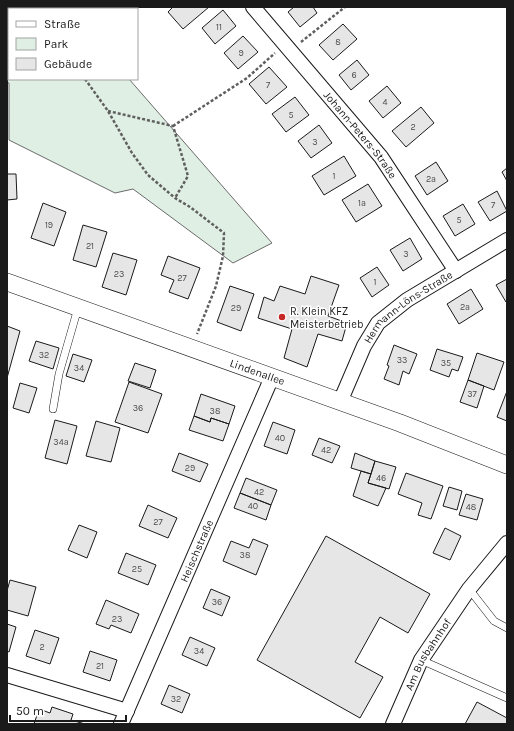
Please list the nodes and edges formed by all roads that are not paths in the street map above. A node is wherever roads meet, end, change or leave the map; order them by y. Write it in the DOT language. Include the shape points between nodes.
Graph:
graph roads {
  1 [pos="253,7"];
  2 [pos="507,240"];
  3 [pos="456,272"];
  4 [pos="7,282"];
  5 [pos="78,307"];
  6 [pos="272,377"];
  7 [pos="340,402"];
  8 [pos="53,409"];
  9 [pos="507,465"];
  10 [pos="507,543"];
  11 [pos="469,589"];
  12 [pos="507,628"];
  13 [pos="421,660"];
  14 [pos="7,675"];
  15 [pos="507,698"];
  16 [pos="124,718"];
  17 [pos="393,724"];
  1 -- 3 [label="street, Johann-Peters-Straße" via="381,157"];
  2 -- 3 [label="street, Hermann-Löns-Straße"];
  3 -- 7 [label="street, Hermann-Löns-Straße" via="407,300 378,323 364,346"];
  4 -- 5 [label="street, Lindenallee"];
  5 -- 6 [label="street, Lindenallee"];
  5 -- 8 [label="lane" via="59,374"];
  6 -- 7 [label="street, Lindenallee"];
  6 -- 16 [label="street, Heischstraße"];
  7 -- 9 [label="street, Lindenallee"];
  10 -- 11 [label="street, Am Busbahnhof"];
  11 -- 12 [label="lane" via="494,621"];
  11 -- 13 [label="street, Am Busbahnhof"];
  13 -- 15 [label="lane"];
  13 -- 17 [label="street, Am Busbahnhof"];
  14 -- 16 [label="street"];
}
